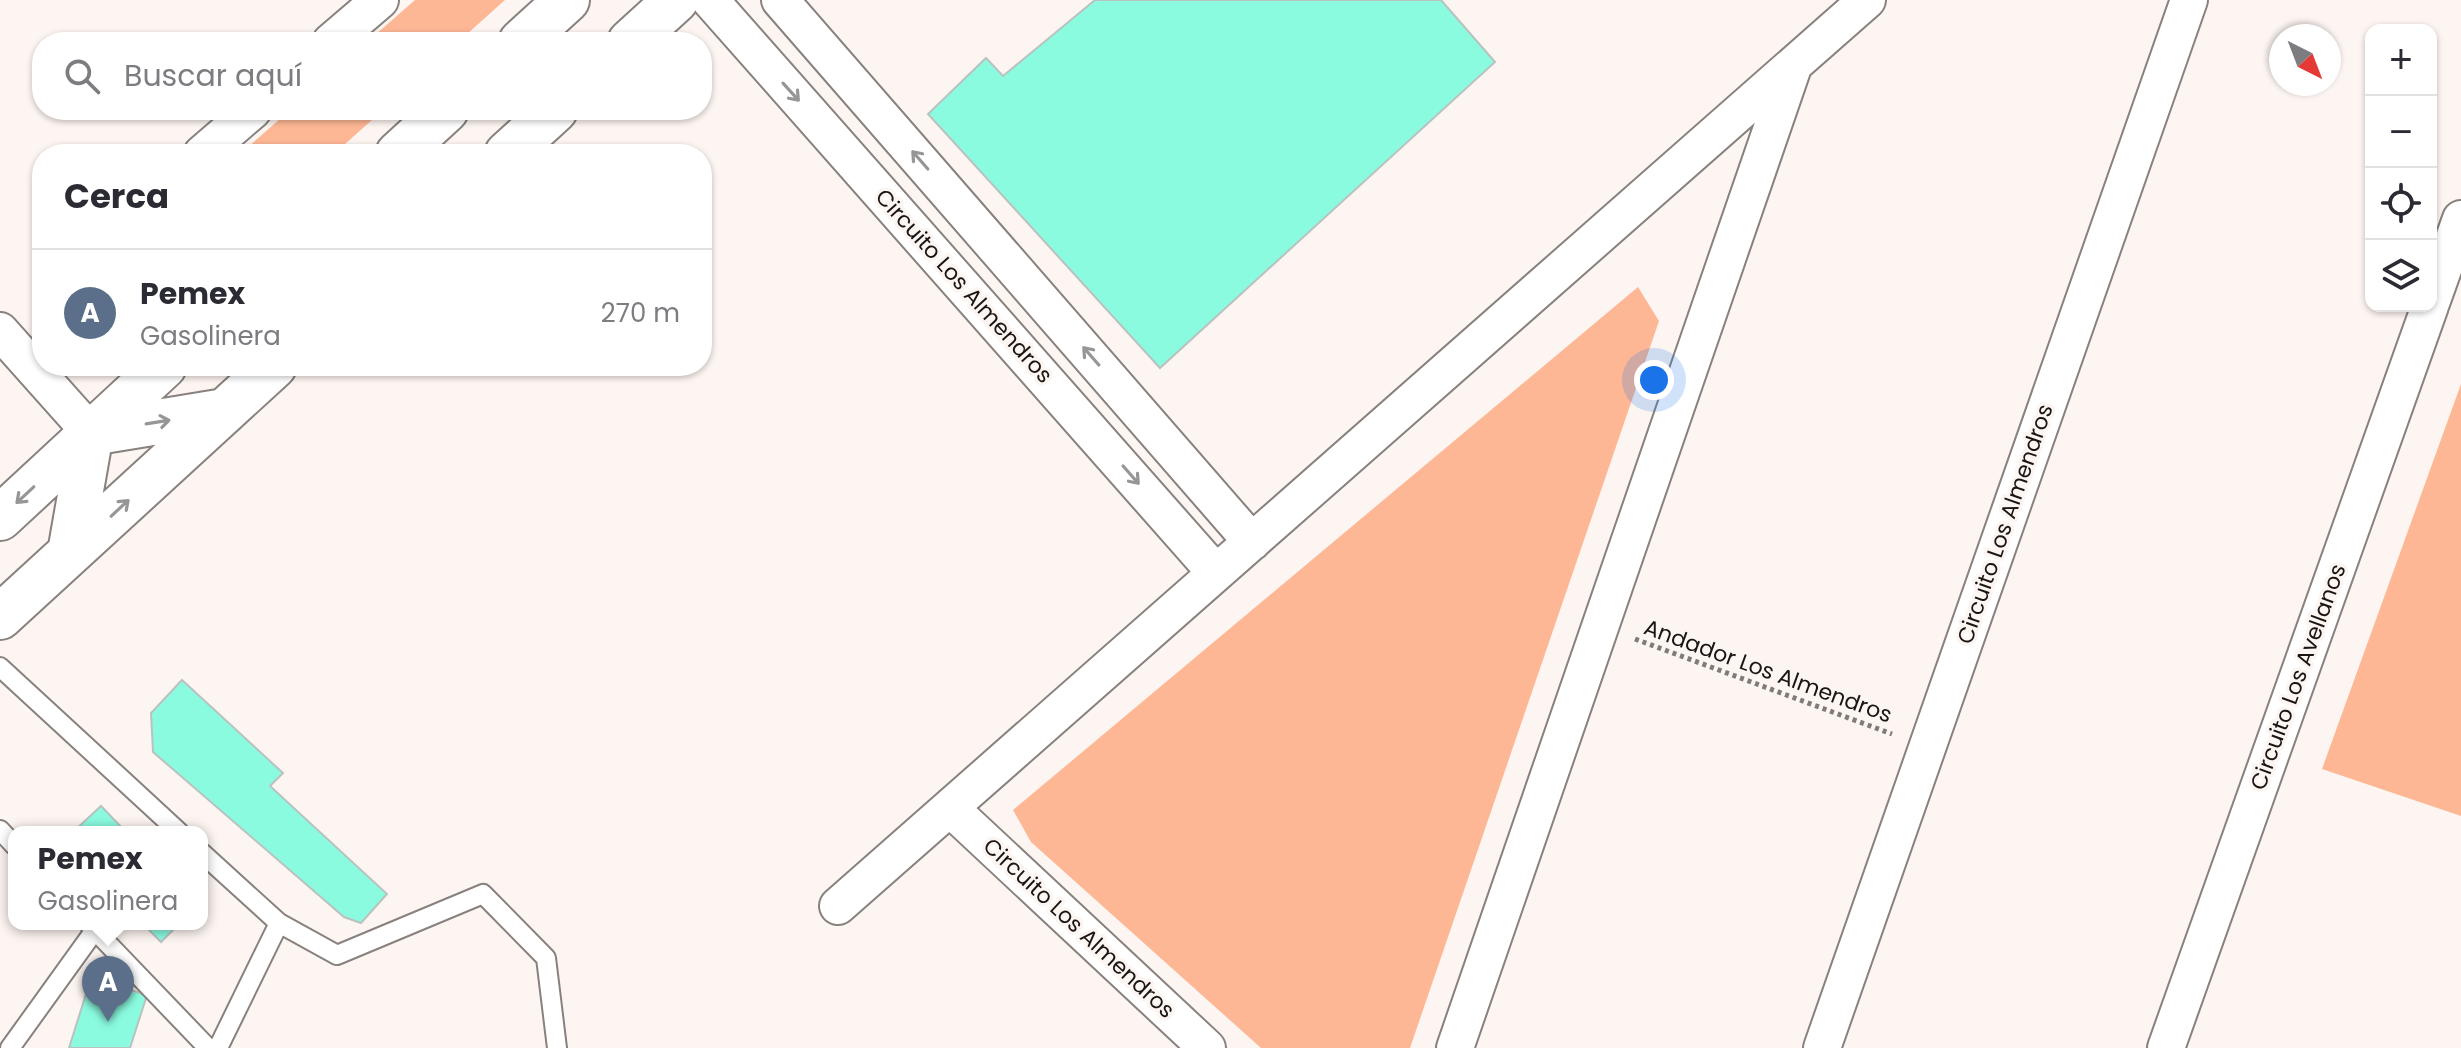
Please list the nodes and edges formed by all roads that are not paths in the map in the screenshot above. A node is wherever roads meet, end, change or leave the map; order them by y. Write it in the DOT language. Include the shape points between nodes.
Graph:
graph roads {
  1 [pos="380,0"];
  2 [pos="567,0"];
  3 [pos="676,0"];
  4 [pos="710,0"];
  5 [pos="780,0"];
  6 [pos="1867,0"];
  7 [pos="2189,0"];
  8 [pos="343,32"];
  9 [pos="532,32"];
  10 [pos="641,32"];
  11 [pos="1793,65"];
  12 [pos="241,120"];
  13 [pos="435,120"];
  14 [pos="544,120"];
  15 [pos="214,144"];
  16 [pos="409,144"];
  17 [pos="518,144"];
  18 [pos="2461,219"];
  19 [pos="2437,286"];
  20 [pos="2428,312"];
  21 [pos="0,331"];
  22 [pos="32,367"];
  23 [pos="40,376"];
  24 [pos="153,376"];
  25 [pos="263,376"];
  26 [pos="1127,397"];
  27 [pos="225,411"];
  28 [pos="1091,429"];
  29 [pos="91,433"];
  30 [pos="0,518"];
  31 [pos="1252,542"];
  32 [pos="70,553"];
  33 [pos="1216,573"];
  34 [pos="0,617"];
  35 [pos="0,667"];
  36 [pos="950,808"];
  37 [pos="172,826"];
  38 [pos="208,858"];
  39 [pos="838,906"];
  40 [pos="279,923"];
  41 [pos="90,930"];
  42 [pos="95,930"];
  43 [pos="10,1048"];
  44 [pos="208,1048"];
  45 [pos="218,1048"];
  46 [pos="557,1048"];
  47 [pos="1207,1048"];
  48 [pos="1455,1048"];
  49 [pos="1822,1048"];
  50 [pos="2166,1048"];
  1 -- 8 [label="street"];
  2 -- 9 [label="main road"];
  3 -- 10 [label="main road"];
  4 -- 28 [label="street, Circuito Los Almendros, one-way"];
  26 -- 5 [label="street, one-way"];
  6 -- 11 [label="street"];
  7 -- 49 [label="street, Circuito Los Almendros"];
  11 -- 31 [label="street"];
  11 -- 48 [label="street"];
  12 -- 15 [label="street"];
  13 -- 16 [label="main road"];
  14 -- 17 [label="main road"];
  18 -- 19 [label="street, Circuito Los Avellanos"];
  20 -- 50 [label="street, Circuito Los Avellanos"];
  21 -- 22 [label="street"];
  23 -- 29 [label="street"];
  24 -- 29 [label="main road"];
  25 -- 27 [label="main road"];
  26 -- 28 [label="street"];
  26 -- 31 [label="street"];
  29 -- 27 [label="main road, one-way"];
  32 -- 27 [label="main road, one-way"];
  28 -- 33 [label="street, Circuito Los Almendros, one-way"];
  29 -- 30 [label="main road, one-way"];
  29 -- 32 [label="main road"];
  31 -- 33 [label="street"];
  32 -- 34 [label="main road"];
  33 -- 36 [label="street"];
  35 -- 37 [label="lane"];
  36 -- 39 [label="street"];
  36 -- 47 [label="street, Circuito Los Almendros"];
  38 -- 40 [label="lane"];
  40 -- 45 [label="lane"];
  40 -- 46 [label="lane" via="337,955 483,894 546,958"];
  41 -- 43 [label="lane"];
  42 -- 44 [label="lane"];
}
